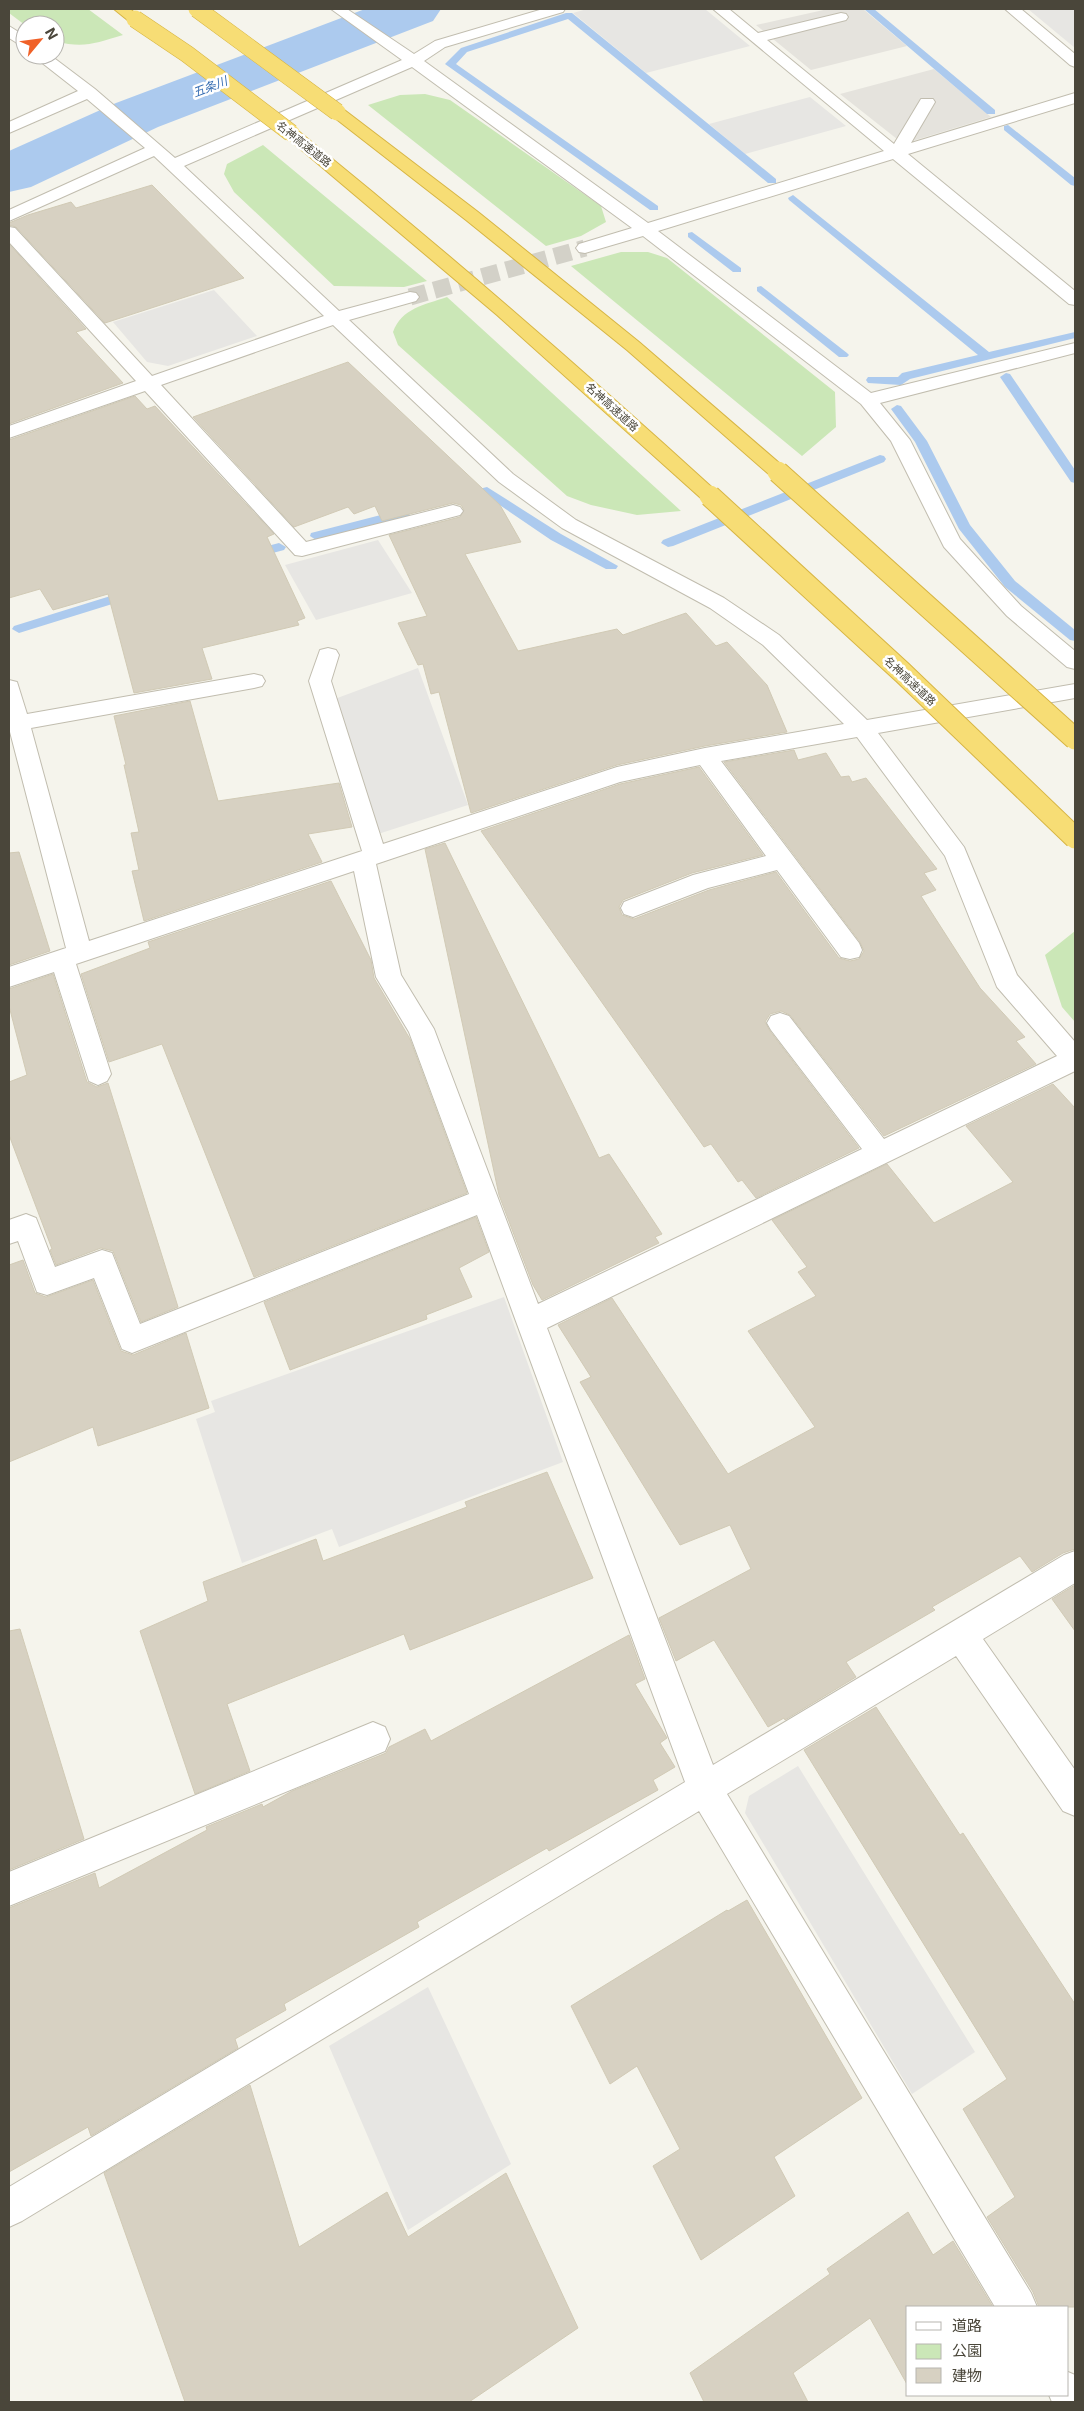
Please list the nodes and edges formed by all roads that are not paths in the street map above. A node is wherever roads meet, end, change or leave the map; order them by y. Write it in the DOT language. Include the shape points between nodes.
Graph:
graph roads {
  1 [pos="121,9"];
  2 [pos="197,9"];
  3 [pos="338,9"];
  4 [pos="558,9"];
  5 [pos="720,9"];
  6 [pos="1012,9"];
  7 [pos="841,17"];
  8 [pos="755,38"];
  9 [pos="414,60"];
  10 [pos="1075,62"];
  11 [pos="53,65"];
  12 [pos="92,94"];
  13 [pos="1075,98"];
  14 [pos="927,102"];
  15 [pos="9,128"];
  16 [pos="151,144"];
  17 [pos="896,153"];
  18 [pos="173,165"];
  19 [pos="9,216"];
  20 [pos="647,231"];
  21 [pos="9,232"];
  22 [pos="585,248"];
  23 [pos="410,297"];
  24 [pos="1075,300"];
  25 [pos="336,318"];
  26 [pos="1075,348"];
  27 [pos="148,383"];
  28 [pos="868,400"];
  29 [pos="9,432"];
  30 [pos="453,511"];
  31 [pos="328,655"];
  32 [pos="1075,662"];
  33 [pos="254,681"];
  34 [pos="9,687"];
  35 [pos="1075,691"];
  36 [pos="18,723"];
  37 [pos="862,728"];
  38 [pos="1075,739"];
  39 [pos="705,756"];
  40 [pos="1075,838"];
  41 [pos="369,857"];
  42 [pos="783,860"];
  43 [pos="634,908"];
  44 [pos="850,950"];
  45 [pos="71,956"];
  46 [pos="9,977"];
  47 [pos="780,1023"];
  48 [pos="1075,1059"];
  49 [pos="98,1074"];
  50 [pos="880,1153"];
  51 [pos="485,1200"];
  52 [pos="9,1232"];
  53 [pos="530,1322"];
  54 [pos="1075,1566"];
  55 [pos="961,1635"];
  56 [pos="373,1739"];
  57 [pos="705,1790"];
  58 [pos="1075,1799"];
  59 [pos="9,1888"];
  60 [pos="9,2208"];
  61 [pos="1016,2306"];
  1 -- 40 [label="highway, 名神高速道路, bridge" via="187,54 291,133 416,235 570,368 903,674"];
  2 -- 38 [label="highway, bridge" via="472,216 633,346"];
  3 -- 9 [label="street"];
  4 -- 9 [label="street" via="440,44"];
  5 -- 8 [label="street"];
  6 -- 10 [label="street"];
  7 -- 8 [label="street"];
  8 -- 17 [label="street"];
  9 -- 18 [label="street"];
  9 -- 20 [label="street"];
  11 -- 12 [label="street"];
  12 -- 15 [label="street"];
  12 -- 16 [label="street"];
  13 -- 17 [label="street"];
  14 -- 17 [label="street"];
  16 -- 18 [label="street"];
  16 -- 19 [label="street"];
  17 -- 20 [label="street"];
  17 -- 24 [label="street"];
  18 -- 25 [label="street"];
  20 -- 22 [label="street"];
  20 -- 28 [label="street"];
  21 -- 27 [label="street"];
  23 -- 25 [label="street"];
  25 -- 27 [label="street"];
  25 -- 37 [label="street" via="506,478 569,524 717,603 763,635"];
  26 -- 28 [label="street"];
  27 -- 29 [label="street"];
  27 -- 30 [label="street" via="302,550"];
  28 -- 32 [label="street" via="900,440 952,542 1014,610"];
  31 -- 41 [label="street" via="320,681"];
  33 -- 36 [label="street"];
  34 -- 36 [label="street"];
  35 -- 37 [label="street"];
  36 -- 45 [label="street"];
  37 -- 39 [label="street"];
  37 -- 48 [label="street" via="956,854 1006,980"];
  39 -- 41 [label="street" via="617,774"];
  39 -- 42 [label="street"];
  41 -- 45 [label="street"];
  41 -- 51 [label="street" via="389,976 421,1030"];
  42 -- 43 [label="street" via="702,881"];
  42 -- 44 [label="street"];
  45 -- 46 [label="street"];
  45 -- 49 [label="street"];
  47 -- 50 [label="street"];
  48 -- 50 [label="street"];
  50 -- 53 [label="street"];
  51 -- 52 [label="street" via="132,1340 102,1262 46,1283 26,1226"];
  51 -- 53 [label="street"];
  53 -- 57 [label="street"];
  54 -- 55 [label="street"];
  55 -- 57 [label="street"];
  55 -- 58 [label="street"];
  56 -- 59 [label="street"];
  57 -- 60 [label="street"];
  57 -- 61 [label="street"];
}
